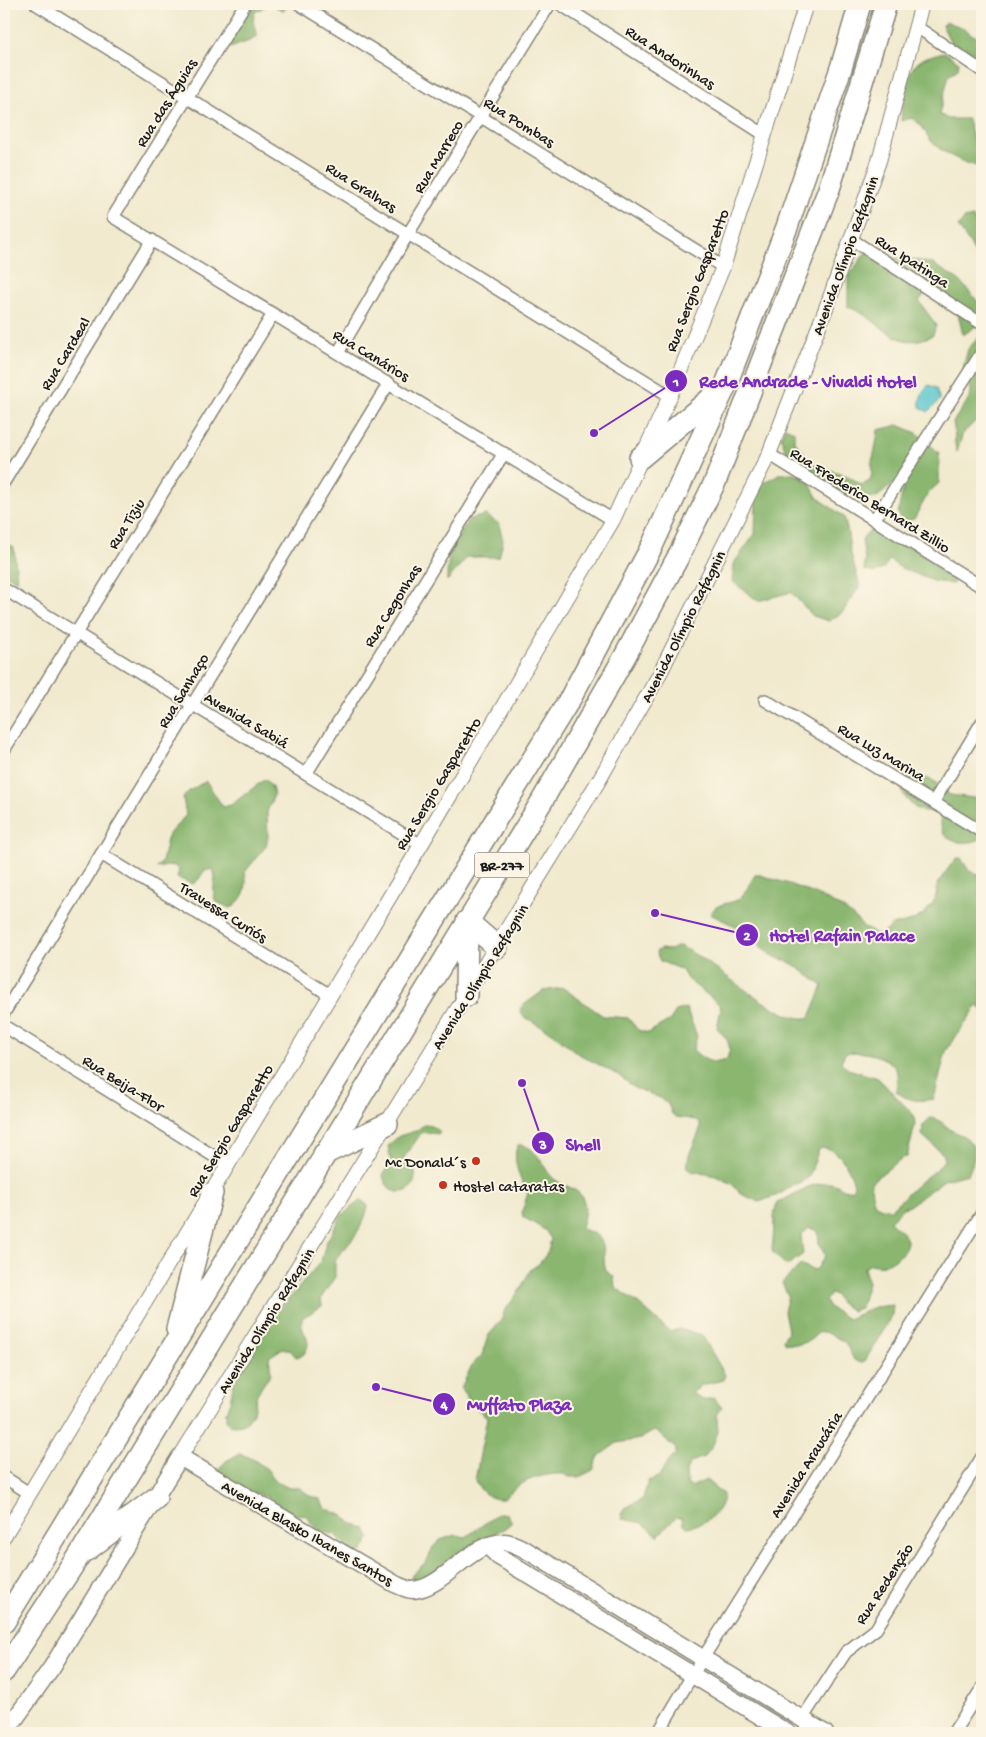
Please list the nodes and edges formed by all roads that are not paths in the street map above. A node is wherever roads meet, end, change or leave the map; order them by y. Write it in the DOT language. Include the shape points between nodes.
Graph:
graph roads {
  1 [pos="36,4"];
  2 [pos="245,4"];
  3 [pos="299,4"];
  4 [pos="550,4"];
  5 [pos="560,4"];
  6 [pos="806,4"];
  7 [pos="860,4"];
  8 [pos="886,4"];
  9 [pos="922,4"];
  10 [pos="917,27"];
  11 [pos="982,71"];
  12 [pos="187,97"];
  13 [pos="480,116"];
  14 [pos="765,135"];
  15 [pos="113,217"];
  16 [pos="408,234"];
  17 [pos="851,239"];
  18 [pos="152,240"];
  19 [pos="722,267"];
  20 [pos="273,314"];
  21 [pos="982,324"];
  22 [pos="982,352"];
  23 [pos="338,353"];
  24 [pos="389,384"];
  25 [pos="725,387"];
  26 [pos="670,396"];
  27 [pos="504,453"];
  28 [pos="769,454"];
  29 [pos="640,458"];
  30 [pos="4,482"];
  31 [pos="613,520"];
  32 [pos="874,520"];
  33 [pos="982,587"];
  34 [pos="4,589"];
  35 [pos="76,633"];
  36 [pos="765,700"];
  37 [pos="192,705"];
  38 [pos="982,722"];
  39 [pos="4,750"];
  40 [pos="306,774"];
  41 [pos="934,801"];
  42 [pos="982,832"];
  43 [pos="421,844"];
  44 [pos="101,854"];
  45 [pos="467,921"];
  46 [pos="496,947"];
  47 [pos="330,995"];
  48 [pos="466,996"];
  49 [pos="4,1013"];
  50 [pos="4,1026"];
  51 [pos="387,1124"];
  52 [pos="324,1154"];
  53 [pos="228,1165"];
  54 [pos="212,1193"];
  55 [pos="982,1213"];
  56 [pos="172,1349"];
  57 [pos="180,1457"];
  58 [pos="982,1457"];
  59 [pos="4,1477"];
  60 [pos="30,1493"];
  61 [pos="156,1498"];
  62 [pos="4,1536"];
  63 [pos="488,1546"];
  64 [pos="78,1556"];
  65 [pos="4,1622"];
  66 [pos="703,1657"];
  67 [pos="4,1671"];
  68 [pos="692,1674"];
  69 [pos="982,1688"];
  70 [pos="802,1718"];
  71 [pos="5,1733"];
  72 [pos="658,1733"];
  73 [pos="788,1733"];
  74 [pos="825,1733"];
  75 [pos="953,1733"];
  1 -- 12 [label="street, Rua Gralhas"];
  2 -- 12 [label="street, Rua das Águias"];
  3 -- 13 [label="street, Rua Pombas"];
  4 -- 13 [label="street, Rua Marreco"];
  5 -- 14 [label="street, Rua Andorinhas"];
  6 -- 14 [label="street, Rua Sergio Gasparetto"];
  7 -- 25 [label="highway, BR-277" via="787,227"];
  8 -- 45 [label="highway, BR-277" via="829,189 716,482 620,664 542,802"];
  9 -- 10 [label="street, Avenida Olímpio Rafagnin"];
  10 -- 11 [label="street"];
  10 -- 17 [label="street, Avenida Olímpio Rafagnin" via="879,161"];
  12 -- 15 [label="street, Rua das Águias"];
  12 -- 16 [label="street, Rua Gralhas"];
  13 -- 16 [label="street, Rua Marreco"];
  13 -- 19 [label="street, Rua Pombas"];
  14 -- 19 [label="street, Rua Sergio Gasparetto"];
  15 -- 18 [label="street, Rua Canários"];
  16 -- 23 [label="street, Rua Marreco"];
  16 -- 26 [label="street, Rua Gralhas"];
  17 -- 21 [label="street, Rua Ipatinga"];
  17 -- 28 [label="street, Avenida Olímpio Rafagnin"];
  18 -- 20 [label="street, Rua Canários"];
  18 -- 30 [label="street, Rua Cardeal"];
  19 -- 26 [label="street, Rua Sergio Gasparetto"];
  20 -- 23 [label="street, Rua Canários"];
  20 -- 35 [label="street, Rua Tiziu"];
  22 -- 32 [label="street"];
  23 -- 24 [label="street, Rua Canários"];
  24 -- 27 [label="street, Rua Canários"];
  24 -- 37 [label="street, Rua Sanhaço"];
  25 -- 29 [label="highway"];
  25 -- 56 [label="highway, BR-277" via="652,546 571,697"];
  26 -- 29 [label="street, Rua Sergio Gasparetto"];
  27 -- 31 [label="street, Rua Canários"];
  27 -- 40 [label="street, Rua Cegonhas"];
  28 -- 32 [label="street, Rua Frederico Bernard Zillio"];
  28 -- 46 [label="street, Avenida Olímpio Rafagnin" via="658,677 598,782"];
  29 -- 31 [label="street, Rua Sergio Gasparetto"];
  31 -- 43 [label="street, Rua Sergio Gasparetto"];
  32 -- 33 [label="street, Rua Frederico Bernard Zillio"];
  34 -- 35 [label="street, Avenida Sabiá"];
  35 -- 37 [label="street, Avenida Sabiá"];
  35 -- 39 [label="street, Rua Tiziu"];
  36 -- 41 [label="street, Rua Luz Marina"];
  37 -- 40 [label="street, Avenida Sabiá"];
  37 -- 44 [label="street, Rua Sanhaço"];
  38 -- 41 [label="street"];
  40 -- 43 [label="street, Avenida Sabiá"];
  41 -- 42 [label="street, Rua Luz Marina"];
  43 -- 47 [label="street, Rua Sergio Gasparetto"];
  44 -- 47 [label="street, Travessa Curiós"];
  44 -- 49 [label="street, Rua Sanhaço"];
  45 -- 46 [label="highway"];
  45 -- 48 [label="highway"];
  45 -- 52 [label="highway, BR-277"];
  46 -- 48 [label="street, Avenida Olímpio Rafagnin"];
  47 -- 53 [label="street, Rua Sergio Gasparetto"];
  48 -- 51 [label="street, Avenida Olímpio Rafagnin"];
  50 -- 53 [label="street, Rua Beija-Flor"];
  51 -- 52 [label="highway"];
  51 -- 57 [label="street, Avenida Olímpio Rafagnin"];
  52 -- 64 [label="highway, BR-277"];
  53 -- 54 [label="street, Rua Sergio Gasparetto"];
  54 -- 56 [label="highway"];
  54 -- 60 [label="street, Rua Sergio Gasparetto"];
  55 -- 66 [label="street, Avenida Araucária"];
  56 -- 65 [label="highway, BR-277"];
  57 -- 61 [label="main road, Avenida Olímpio Rafagnin"];
  57 -- 63 [label="main road, Avenida Blasko Ibanes Santos" via="394,1584 411,1590 428,1586 468,1555"];
  58 -- 70 [label="street, Rua Redenção" via="876,1629 846,1652"];
  59 -- 60 [label="street"];
  60 -- 62 [label="street, Rua Sergio Gasparetto"];
  61 -- 64 [label="highway"];
  61 -- 71 [label="main road, Avenida Olímpio Rafagnin" via="52,1667"];
  63 -- 66 [label="main road" via="506,1542 526,1550"];
  63 -- 68 [label="main road" via="500,1557"];
  64 -- 67 [label="highway, BR-277"];
  66 -- 68 [label="street, Avenida Araucária"];
  66 -- 70 [label="main road"];
  68 -- 72 [label="street, Avenida Araucária"];
  68 -- 73 [label="main road"];
  69 -- 75 [label="street"];
  70 -- 74 [label="main road"];
}
